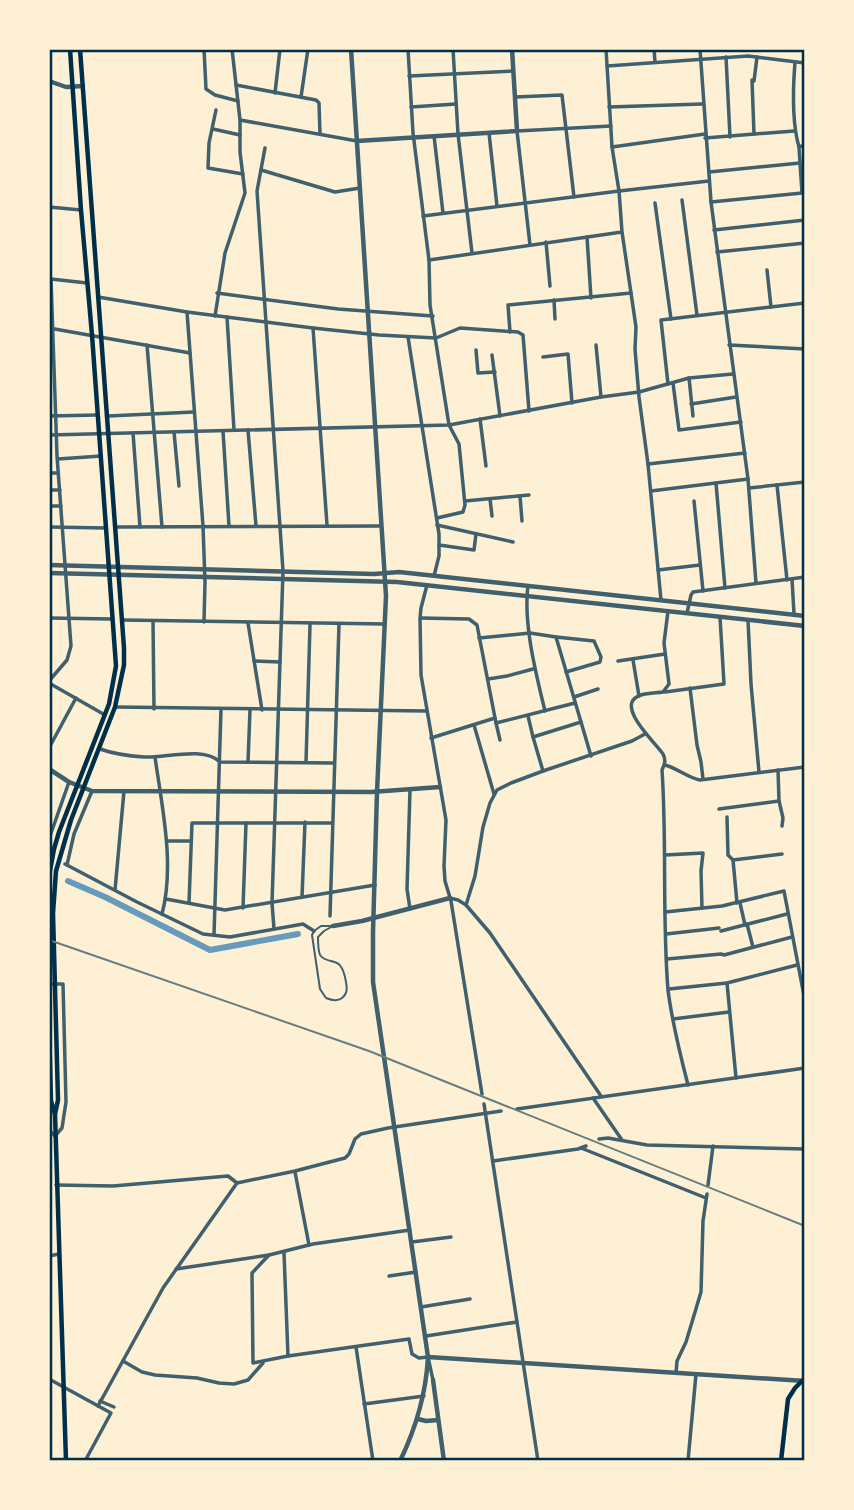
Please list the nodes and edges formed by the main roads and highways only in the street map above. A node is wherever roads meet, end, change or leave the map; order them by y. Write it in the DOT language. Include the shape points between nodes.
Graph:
graph roads {
  1 [pos="70,49"];
  2 [pos="80,49"];
  3 [pos="49,876"];
  4 [pos="49,1024"];
  5 [pos="54,1101"];
  6 [pos="804,1380"];
  7 [pos="66,1461"];
  8 [pos="781,1461"];
  1 -- 3 [label="main road" via="116,666 105,715 76,785"];
  2 -- 5 [label="main road" via="124,665 116,708 71,820 56,871"];
  4 -- 5 [label="main road"];
  5 -- 7 [label="main road"];
  6 -- 8 [label="main road" via="786,1402"];
}
